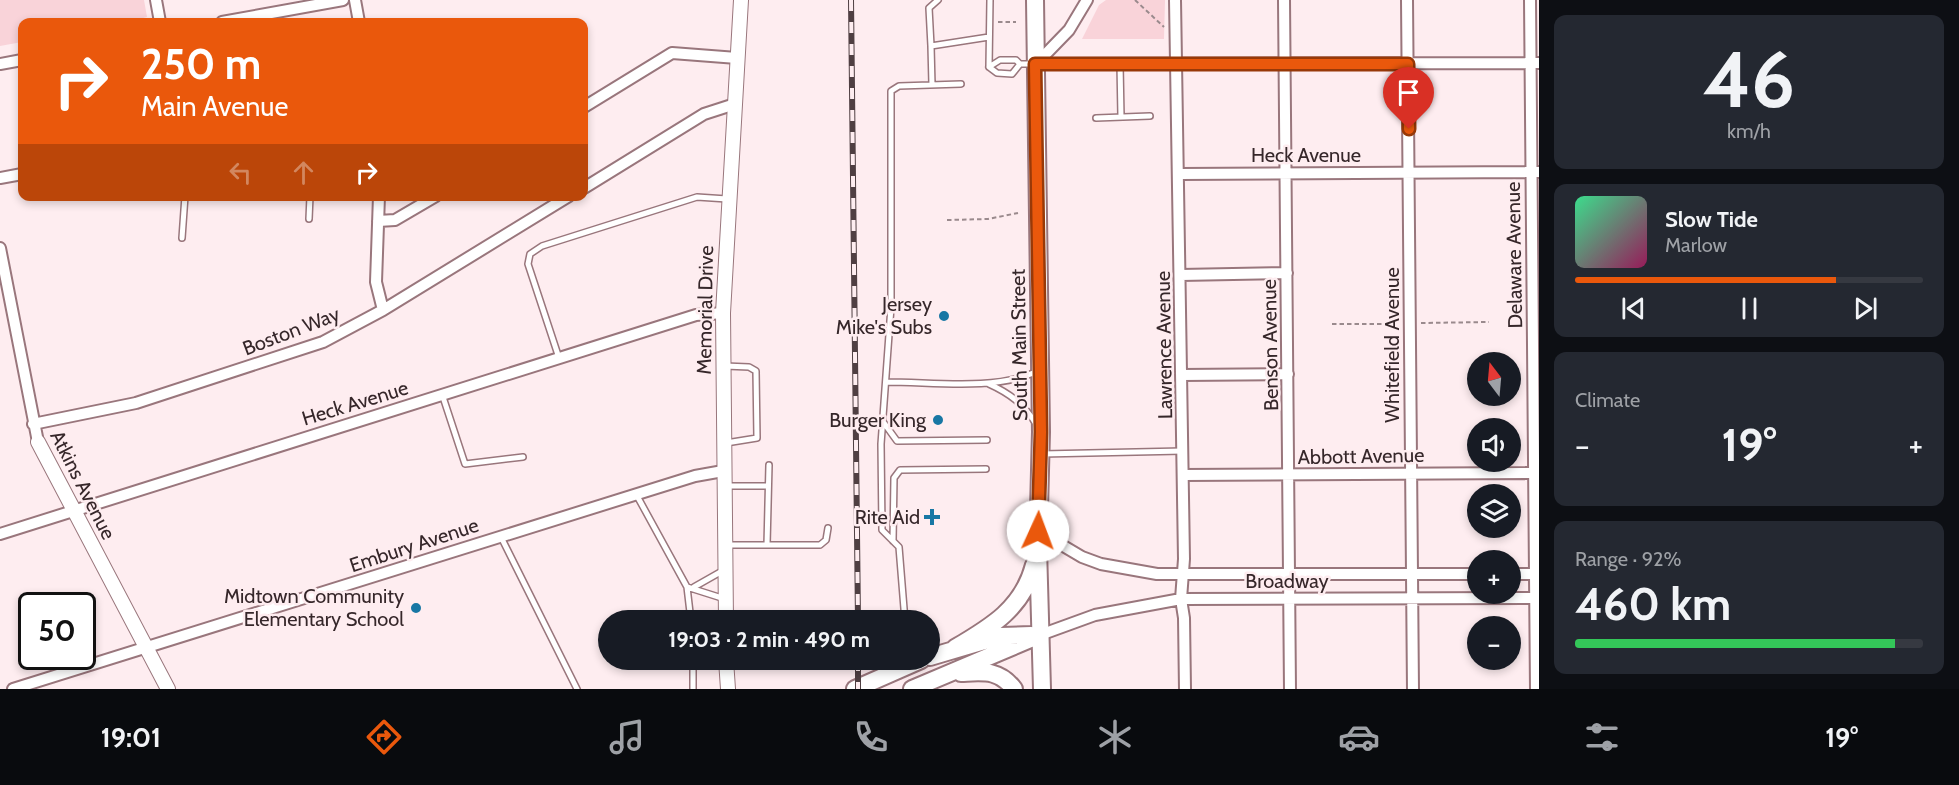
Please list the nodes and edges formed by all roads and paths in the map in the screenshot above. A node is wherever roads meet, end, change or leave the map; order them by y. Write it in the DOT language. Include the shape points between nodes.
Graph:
graph roads {
  1 [pos="156,0"];
  2 [pos="343,0"];
  3 [pos="355,0"];
  4 [pos="741,0"];
  5 [pos="938,0"];
  6 [pos="990,0"];
  7 [pos="1035,0"];
  8 [pos="1087,0"];
  9 [pos="1136,0"];
  10 [pos="1175,0"];
  11 [pos="1284,0"];
  12 [pos="1407,0"];
  13 [pos="1530,0"];
  14 [pos="159,18"];
  15 [pos="244,18"];
  16 [pos="358,18"];
  17 [pos="1167,30"];
  18 [pos="989,37"];
  19 [pos="931,46"];
  20 [pos="737,58"];
  21 [pos="18,61"];
  22 [pos="1024,63"];
  23 [pos="1176,63"];
  24 [pos="1285,63"];
  25 [pos="1535,63"];
  26 [pos="0,64"];
  27 [pos="1120,64"];
  28 [pos="1408,64"];
  29 [pos="989,67"];
  30 [pos="961,84"];
  31 [pos="932,85"];
  32 [pos="735,104"];
  33 [pos="588,105"];
  34 [pos="1150,116"];
  35 [pos="1120,117"];
  36 [pos="1096,118"];
  37 [pos="1286,172"];
  38 [pos="1409,172"];
  39 [pos="1535,172"];
  40 [pos="1180,174"];
  41 [pos="18,175"];
  42 [pos="0,178"];
  43 [pos="588,186"];
  44 [pos="728,199"];
  45 [pos="184,201"];
  46 [pos="310,201"];
  47 [pos="380,201"];
  48 [pos="427,201"];
  49 [pos="561,201"];
  50 [pos="1018,213"];
  51 [pos="309,219"];
  52 [pos="947,220"];
  53 [pos="378,221"];
  54 [pos="182,238"];
  55 [pos="0,248"];
  56 [pos="1536,272"];
  57 [pos="1287,273"];
  58 [pos="1181,275"];
  59 [pos="383,310"];
  60 [pos="723,313"];
  61 [pos="559,358"];
  62 [pos="723,366"];
  63 [pos="1040,370"];
  64 [pos="1536,372"];
  65 [pos="1288,374"];
  66 [pos="1182,375"];
  67 [pos="886,382"];
  68 [pos="988,383"];
  69 [pos="442,394"];
  70 [pos="884,423"];
  71 [pos="33,424"];
  72 [pos="1041,432"];
  73 [pos="987,440"];
  74 [pos="38,442"];
  75 [pos="723,443"];
  76 [pos="1183,451"];
  77 [pos="1041,454"];
  78 [pos="523,457"];
  79 [pos="769,465"];
  80 [pos="986,469"];
  81 [pos="1537,473"];
  82 [pos="1411,474"];
  83 [pos="1183,475"];
  84 [pos="1289,475"];
  85 [pos="724,478"];
  86 [pos="767,486"];
  87 [pos="636,494"];
  88 [pos="74,511"];
  89 [pos="828,528"];
  90 [pos="0,534"];
  91 [pos="501,537"];
  92 [pos="1038,539"];
  93 [pos="893,541"];
  94 [pos="724,545"];
  95 [pos="767,545"];
  96 [pos="725,569"];
  97 [pos="1467,574"];
  98 [pos="1521,574"];
  99 [pos="1537,574"];
  100 [pos="1289,575"];
  101 [pos="1412,575"];
  102 [pos="1184,576"];
  103 [pos="691,587"];
  104 [pos="1537,598"];
  105 [pos="726,599"];
  106 [pos="1181,599"];
  107 [pos="1289,599"];
  108 [pos="1412,599"];
  109 [pos="692,610"];
  110 [pos="726,610"];
  111 [pos="904,610"];
  112 [pos="1040,635"];
  113 [pos="955,648"];
  114 [pos="147,649"];
  115 [pos="940,653"];
  116 [pos="693,670"];
  117 [pos="727,670"];
  118 [pos="897,670"];
  119 [pos="942,674"];
  120 [pos="13,689"];
  121 [pos="168,689"];
  122 [pos="577,689"];
  123 [pos="693,689"];
  124 [pos="728,689"];
  125 [pos="855,689"];
  126 [pos="912,689"];
  127 [pos="1014,689"];
  128 [pos="1042,689"];
  129 [pos="1185,689"];
  130 [pos="1290,689"];
  131 [pos="1413,689"];
  132 [pos="1536,689"];
  1 -- 14 [label="street"];
  2 -- 15 [label="street"];
  3 -- 16 [label="street"];
  4 -- 20 [label="street, Memorial Drive"];
  5 -- 19 [label="lane" via="929,8"];
  6 -- 18 [label="lane"];
  7 -- 22 [label="main road, South Main Street"];
  8 -- 22 [label="street" via="1075,22"];
  9 -- 17 [label="path"];
  10 -- 23 [label="street, Lawrence Avenue"];
  11 -- 24 [label="street, Benson Avenue"];
  12 -- 28 [label="street, Whitefield Avenue"];
  13 -- 25 [label="street, Delaware Avenue"];
  18 -- 19 [label="lane"];
  18 -- 29 [label="lane"];
  19 -- 31 [label="lane"];
  20 -- 32 [label="street, Memorial Drive"];
  20 -- 33 [label="street" via="672,53"];
  21 -- 26 [label="street"];
  22 -- 27 [label="street"];
  22 -- 29 [label="lane" via="1000,60"];
  22 -- 29 [label="lane" via="1012,74 997,73"];
  22 -- 63 [label="main road, South Main Street"];
  23 -- 24 [label="street"];
  23 -- 27 [label="street"];
  23 -- 40 [label="street, Lawrence Avenue"];
  24 -- 28 [label="street"];
  24 -- 37 [label="street, Benson Avenue"];
  25 -- 28 [label="street"];
  25 -- 39 [label="street, Delaware Avenue"];
  27 -- 35 [label="lane"];
  28 -- 38 [label="street, Whitefield Avenue"];
  30 -- 31 [label="lane"];
  31 -- 67 [label="lane" via="899,86 891,91 891,307"];
  32 -- 43 [label="street" via="704,114"];
  32 -- 44 [label="street, Memorial Drive"];
  34 -- 35 [label="lane"];
  35 -- 36 [label="lane"];
  37 -- 38 [label="street, Heck Avenue"];
  37 -- 40 [label="street, Heck Avenue"];
  37 -- 57 [label="street, Benson Avenue"];
  38 -- 39 [label="street, Heck Avenue"];
  38 -- 82 [label="street, Whitefield Avenue"];
  39 -- 56 [label="street, Delaware Avenue"];
  40 -- 58 [label="street, Lawrence Avenue"];
  41 -- 42 [label="street"];
  44 -- 60 [label="street, Memorial Drive"];
  44 -- 61 [label="lane" via="698,197 542,246 530,254 528,264"];
  45 -- 54 [label="lane"];
  46 -- 51 [label="lane"];
  47 -- 53 [label="street"];
  48 -- 53 [label="street" via="395,220"];
  49 -- 59 [label="street, Boston Way"];
  50 -- 52 [label="path" via="988,219"];
  53 -- 59 [label="street" via="376,282"];
  55 -- 71 [label="street, Atkins Avenue"];
  56 -- 64 [label="street, Delaware Avenue"];
  57 -- 58 [label="street"];
  57 -- 65 [label="street, Benson Avenue"];
  58 -- 66 [label="street, Lawrence Avenue"];
  59 -- 71 [label="street, Boston Way" via="289,355 125,406"];
  60 -- 61 [label="street, Heck Avenue" via="696,315"];
  60 -- 62 [label="street, Memorial Drive"];
  61 -- 69 [label="street, Heck Avenue"];
  62 -- 75 [label="street, Memorial Drive"];
  62 -- 75 [label="lane" via="756,371 757,398 757,438"];
  63 -- 68 [label="lane" via="1015,381"];
  63 -- 72 [label="main road, South Main Street"];
  64 -- 81 [label="street, Delaware Avenue"];
  65 -- 66 [label="street"];
  65 -- 84 [label="street, Benson Avenue"];
  66 -- 76 [label="street, Lawrence Avenue"];
  67 -- 68 [label="lane"];
  67 -- 70 [label="lane"];
  68 -- 72 [label="lane" via="1008,393 1028,411"];
  69 -- 78 [label="lane" via="465,464"];
  69 -- 88 [label="street, Heck Avenue"];
  70 -- 73 [label="lane" via="897,441"];
  70 -- 93 [label="lane" via="880,444 882,530"];
  71 -- 74 [label="street, Atkins Avenue"];
  72 -- 77 [label="main road, South Main Street"];
  74 -- 88 [label="street, Atkins Avenue"];
  75 -- 85 [label="street, Memorial Drive"];
  76 -- 77 [label="lane"];
  76 -- 83 [label="street, Lawrence Avenue"];
  77 -- 92 [label="main road, South Main Street"];
  79 -- 86 [label="lane"];
  80 -- 93 [label="lane" via="900,470 894,478"];
  81 -- 82 [label="street, Abbott Avenue"];
  81 -- 99 [label="street, Delaware Avenue"];
  82 -- 84 [label="street, Abbott Avenue"];
  82 -- 101 [label="street, Whitefield Avenue"];
  83 -- 84 [label="street, Abbott Avenue"];
  83 -- 102 [label="street, Lawrence Avenue"];
  84 -- 100 [label="street, Benson Avenue"];
  85 -- 86 [label="lane"];
  85 -- 87 [label="street, Embury Avenue" via="695,476"];
  85 -- 94 [label="street, Memorial Drive"];
  86 -- 95 [label="lane"];
  87 -- 91 [label="street, Embury Avenue"];
  87 -- 103 [label="lane"];
  88 -- 90 [label="street, Heck Avenue"];
  88 -- 114 [label="street, Atkins Avenue"];
  89 -- 95 [label="lane" via="826,540 820,545"];
  91 -- 114 [label="street, Embury Avenue"];
  91 -- 122 [label="lane"];
  92 -- 102 [label="street, Broadway" via="1101,564"];
  92 -- 112 [label="main road, South Main Street"];
  92 -- 113 [label="main road" via="1034,568 1017,604"];
  93 -- 111 [label="lane" via="899,547"];
  94 -- 95 [label="lane"];
  94 -- 96 [label="street, Memorial Drive"];
  96 -- 103 [label="lane"];
  96 -- 105 [label="street, Memorial Drive"];
  97 -- 101 [label="street, Broadway"];
  98 -- 99 [label="street"];
  99 -- 104 [label="street, Delaware Avenue"];
  100 -- 101 [label="street, Broadway"];
  100 -- 102 [label="street, Broadway"];
  100 -- 107 [label="street, Benson Avenue"];
  101 -- 108 [label="street, Whitefield Avenue"];
  102 -- 106 [label="street, Lawrence Avenue"];
  103 -- 105 [label="lane"];
  103 -- 109 [label="lane"];
  104 -- 108 [label="street, Broadway"];
  104 -- 132 [label="street, Delaware Avenue"];
  105 -- 110 [label="street, Memorial Drive"];
  106 -- 107 [label="street, Broadway"];
  106 -- 112 [label="street, Broadway" via="1095,615"];
  106 -- 129 [label="street, Lawrence Avenue"];
  107 -- 108 [label="street, Broadway"];
  107 -- 130 [label="street, Benson Avenue"];
  108 -- 131 [label="street, Whitefield Avenue"];
  112 -- 113 [label="main road" via="1001,636"];
  112 -- 119 [label="main road"];
  112 -- 128 [label="main road, South Main Street"];
  113 -- 115 [label="main road"];
  114 -- 120 [label="street, Embury Avenue"];
  114 -- 121 [label="street, Atkins Avenue"];
  116 -- 123 [label="lane"];
  117 -- 124 [label="street"];
  118 -- 125 [label="main road"];
  119 -- 126 [label="main road"];
  119 -- 127 [label="main road" via="993,671"];
}
